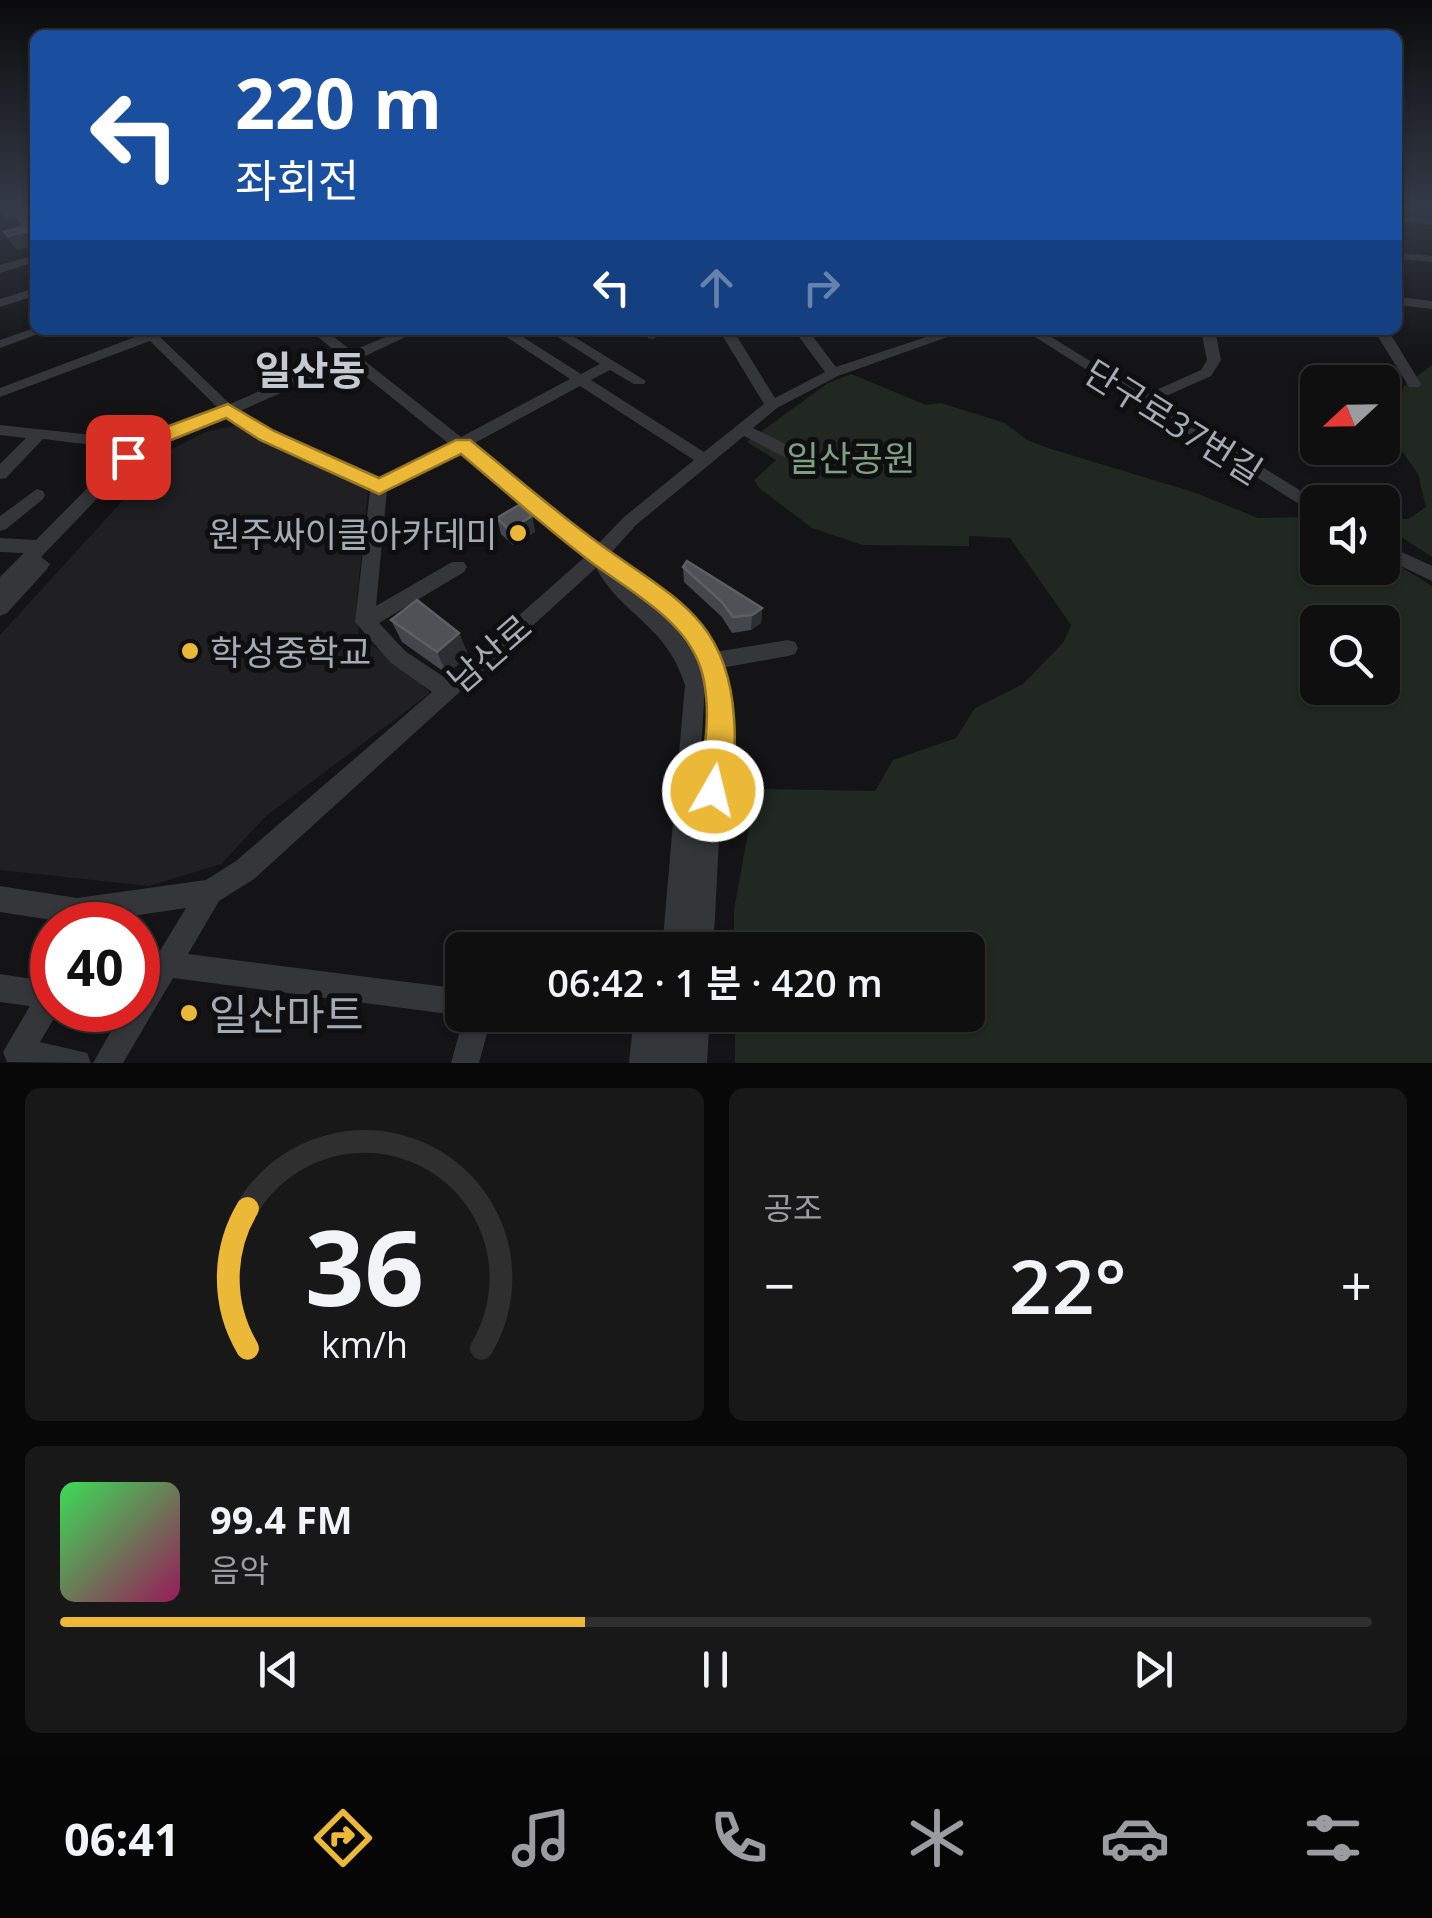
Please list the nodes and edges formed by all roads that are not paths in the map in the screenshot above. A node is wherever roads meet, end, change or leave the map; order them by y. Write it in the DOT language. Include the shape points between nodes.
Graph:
graph roads {
  1 [pos="6,258"];
  2 [pos="30,260"];
  3 [pos="17,264"];
  4 [pos="0,269"];
  5 [pos="30,294"];
  6 [pos="1402,302"];
  7 [pos="0,304"];
  8 [pos="1432,305"];
  9 [pos="30,334"];
  10 [pos="143,335"];
  11 [pos="150,335"];
  12 [pos="324,335"];
  13 [pos="402,335"];
  14 [pos="511,335"];
  15 [pos="550,335"];
  16 [pos="563,335"];
  17 [pos="729,335"];
  18 [pos="805,335"];
  19 [pos="945,335"];
  20 [pos="1039,335"];
  21 [pos="1209,335"];
  22 [pos="1385,335"];
  23 [pos="0,344"];
  24 [pos="529,347"];
  25 [pos="351,357"];
  26 [pos="610,364"];
  27 [pos="833,373"];
  28 [pos="580,380"];
  29 [pos="639,381"];
  30 [pos="1414,384"];
  31 [pos="0,392"];
  32 [pos="1143,401"];
  33 [pos="772,405"];
  34 [pos="228,410"];
  35 [pos="188,428"];
  36 [pos="743,429"];
  37 [pos="0,430"];
  38 [pos="40,433"];
  39 [pos="138,445"];
  40 [pos="463,445"];
  41 [pos="796,456"];
  42 [pos="705,460"];
  43 [pos="0,474"];
  44 [pos="379,487"];
  45 [pos="37,495"];
  46 [pos="1300,499"];
  47 [pos="0,525"];
  48 [pos="0,545"];
  49 [pos="41,547"];
  50 [pos="600,556"];
  51 [pos="1400,557"];
  52 [pos="458,566"];
  53 [pos="1432,574"];
  54 [pos="0,589"];
  55 [pos="0,608"];
  56 [pos="366,622"];
  57 [pos="788,648"];
  58 [pos="701,663"];
  59 [pos="446,690"];
  60 [pos="210,892"];
  61 [pos="0,899"];
  62 [pos="676,932"];
  63 [pos="701,932"];
  64 [pos="166,964"];
  65 [pos="0,988"];
  66 [pos="445,1000"];
  67 [pos="473,1032"];
  68 [pos="646,1032"];
  69 [pos="667,1032"];
  70 [pos="695,1032"];
  71 [pos="77,1063"];
  72 [pos="107,1063"];
  73 [pos="464,1063"];
  74 [pos="643,1063"];
  75 [pos="665,1063"];
  76 [pos="692,1063"];
  1 -- 3 [label="street"];
  2 -- 3 [label="street"];
  3 -- 4 [label="street"];
  5 -- 7 [label="street"];
  6 -- 8 [label="street"];
  9 -- 23 [label="street"];
  10 -- 31 [label="street"];
  11 -- 34 [label="street"];
  12 -- 25 [label="street"];
  13 -- 25 [label="street"];
  14 -- 24 [label="street"];
  15 -- 24 [label="street"];
  16 -- 26 [label="street"];
  17 -- 33 [label="street"];
  18 -- 27 [label="street"];
  19 -- 27 [label="street, 남산로"];
  20 -- 32 [label="street, 단구로37번길"];
  21 -- 32 [label="street" via="1214,360 1206,373"];
  22 -- 30 [label="street"];
  24 -- 28 [label="street"];
  25 -- 34 [label="street"];
  25 -- 40 [label="street"];
  26 -- 28 [label="street"];
  26 -- 29 [label="street"];
  27 -- 33 [label="street, 남산로"];
  28 -- 40 [label="street"];
  28 -- 42 [label="street"];
  32 -- 46 [label="street, 단구로37번길"];
  33 -- 36 [label="street, 남산로"];
  34 -- 35 [label="street"];
  34 -- 44 [label="street" via="267,436"];
  35 -- 39 [label="street"];
  35 -- 55 [label="street" via="142,458"];
  36 -- 41 [label="street"];
  36 -- 42 [label="street, 남산로"];
  37 -- 38 [label="street"];
  38 -- 39 [label="street"];
  38 -- 43 [label="street"];
  39 -- 49 [label="street"];
  40 -- 44 [label="street"];
  40 -- 50 [label="street"];
  42 -- 50 [label="street, 남산로"];
  44 -- 56 [label="street"];
  45 -- 47 [label="street"];
  48 -- 49 [label="street"];
  49 -- 54 [label="street"];
  50 -- 58 [label="street" via="608,576"];
  50 -- 59 [label="street, 남산로"];
  51 -- 53 [label="street"];
  52 -- 56 [label="street"];
  56 -- 59 [label="street" via="398,656"];
  57 -- 58 [label="street"];
  58 -- 62 [label="street"];
  58 -- 63 [label="street" via="721,734"];
  59 -- 60 [label="street, 남산로" via="246,870"];
  60 -- 61 [label="street, 남산로" via="78,911"];
  60 -- 64 [label="street"];
  64 -- 66 [label="street"];
  64 -- 72 [label="street"];
  65 -- 71 [label="street" via="52,996 17,1052"];
  67 -- 73 [label="street"];
  68 -- 74 [label="street"];
  69 -- 75 [label="street"];
  70 -- 76 [label="street"];
}
